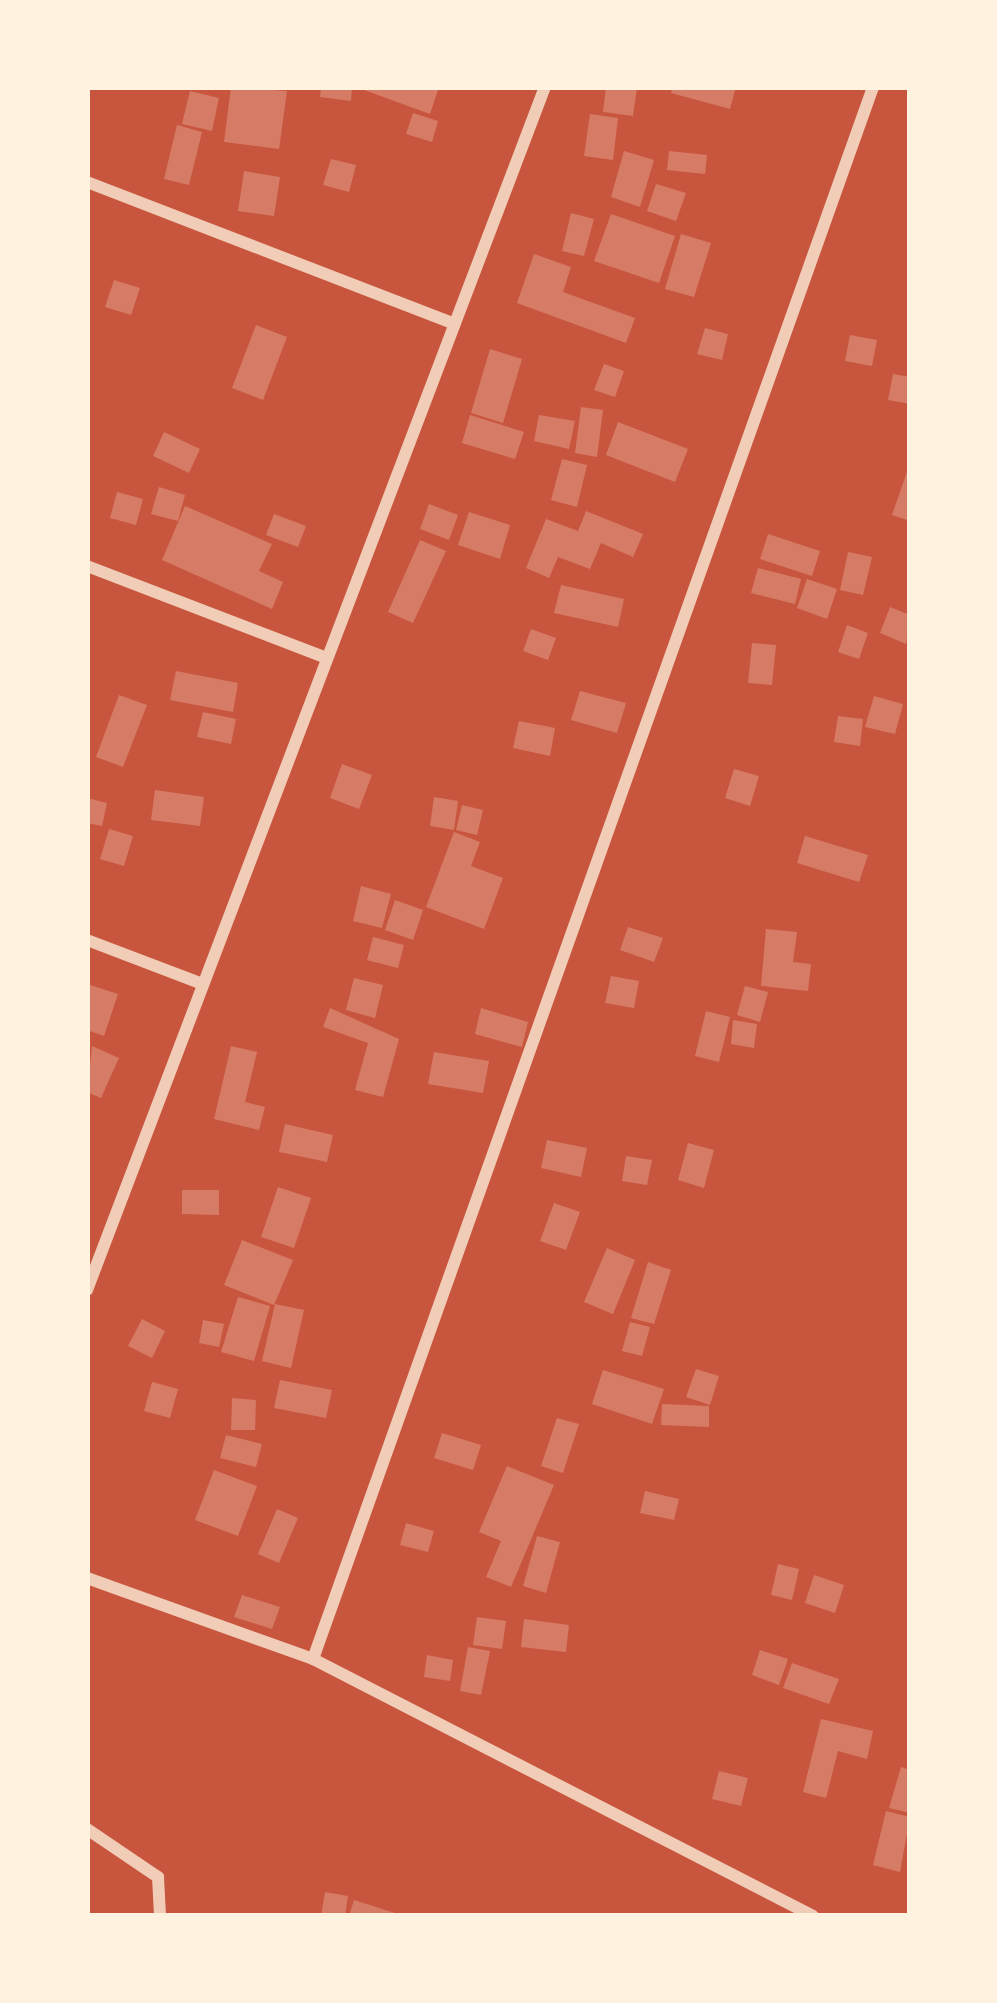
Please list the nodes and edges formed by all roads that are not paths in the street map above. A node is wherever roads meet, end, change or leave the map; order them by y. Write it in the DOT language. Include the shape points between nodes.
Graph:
graph roads {
  1 [pos="545,87"];
  2 [pos="873,87"];
  3 [pos="87,182"];
  4 [pos="454,324"];
  5 [pos="87,566"];
  6 [pos="327,658"];
  7 [pos="87,940"];
  8 [pos="203,984"];
  9 [pos="87,1290"];
  10 [pos="87,1578"];
  11 [pos="314,1659"];
  12 [pos="87,1829"];
  13 [pos="160,1916"];
  14 [pos="813,1916"];
  1 -- 4 [label="street"];
  2 -- 11 [label="street"];
  3 -- 4 [label="street"];
  4 -- 6 [label="street"];
  5 -- 6 [label="street"];
  6 -- 8 [label="street"];
  7 -- 8 [label="street"];
  8 -- 9 [label="street"];
  10 -- 11 [label="street"];
  11 -- 14 [label="street"];
  12 -- 13 [label="street" via="158,1877"];
}
